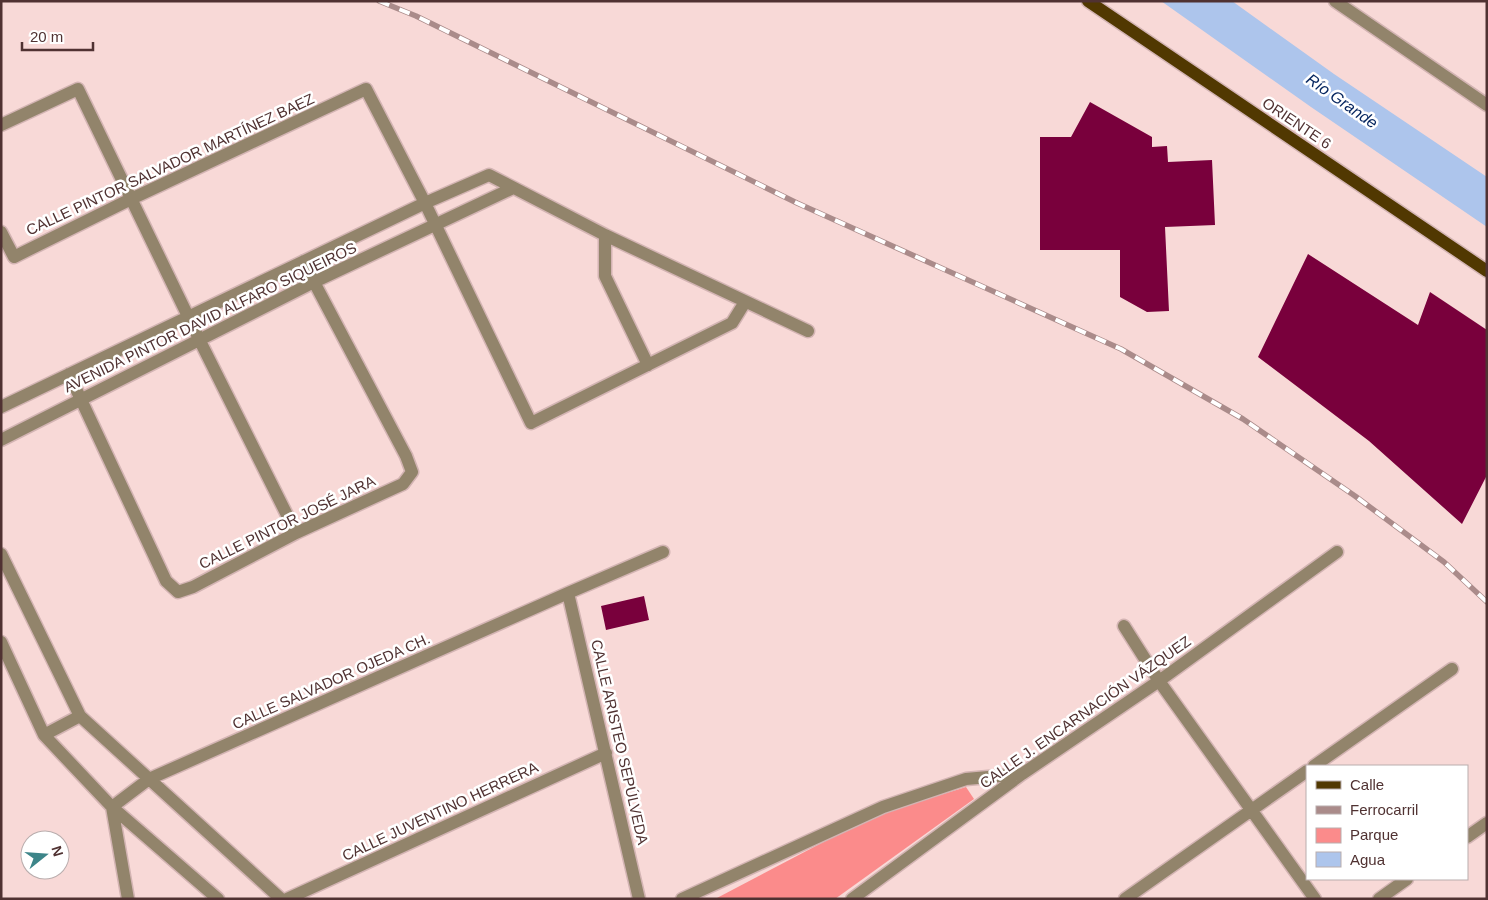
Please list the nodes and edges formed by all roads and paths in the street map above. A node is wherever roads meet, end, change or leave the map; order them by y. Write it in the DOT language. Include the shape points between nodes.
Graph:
graph roads {
  1 [pos="1088,1"];
  2 [pos="1335,1"];
  3 [pos="1487,105"];
  4 [pos="1,125"];
  5 [pos="513,188"];
  6 [pos="131,199"];
  7 [pos="425,203"];
  8 [pos="435,226"];
  9 [pos="1,232"];
  10 [pos="605,235"];
  11 [pos="304,261"];
  12 [pos="1487,271"];
  13 [pos="314,282"];
  14 [pos="745,302"];
  15 [pos="189,317"];
  16 [pos="808,331"];
  17 [pos="200,341"];
  18 [pos="648,365"];
  19 [pos="69,374"];
  20 [pos="81,400"];
  21 [pos="1,407"];
  22 [pos="1,440"];
  23 [pos="296,533"];
  24 [pos="663,552"];
  25 [pos="1337,552"];
  26 [pos="1,554"];
  27 [pos="568,593"];
  28 [pos="1124,626"];
  29 [pos="1,642"];
  30 [pos="1452,670"];
  31 [pos="1158,681"];
  32 [pos="80,716"];
  33 [pos="44,735"];
  34 [pos="606,753"];
  35 [pos="1315,765"];
  36 [pos="1306,772"];
  37 [pos="1022,774"];
  38 [pos="149,780"];
  39 [pos="112,807"];
  40 [pos="1252,810"];
  41 [pos="1487,823"];
  42 [pos="1468,836"];
  43 [pos="1407,880"];
  44 [pos="128,899"];
  45 [pos="218,899"];
  46 [pos="280,899"];
  47 [pos="287,899"];
  48 [pos="639,899"];
  49 [pos="682,899"];
  50 [pos="852,899"];
  51 [pos="1125,899"];
  52 [pos="1315,899"];
  53 [pos="1379,899"];
  1 -- 12 [label="main road, ORIENTE 6"];
  2 -- 3 [label="street"];
  4 -- 6 [label="street" via="78,89"];
  5 -- 7 [label="street, AVENIDA PINTOR DAVID ALFARO SIQUEIROS" via="489,175"];
  5 -- 8 [label="street, AVENIDA PINTOR DAVID ALFARO SIQUEIROS"];
  5 -- 10 [label="street, AVENIDA PINTOR DAVID ALFARO SIQUEIROS"];
  6 -- 7 [label="street, CALLE PINTOR SALVADOR MARTÍNEZ BAEZ" via="366,89"];
  6 -- 9 [label="street, CALLE PINTOR SALVADOR MARTÍNEZ BAEZ" via="14,257"];
  6 -- 15 [label="street"];
  7 -- 8 [label="street"];
  7 -- 11 [label="street, AVENIDA PINTOR DAVID ALFARO SIQUEIROS"];
  8 -- 13 [label="street, AVENIDA PINTOR DAVID ALFARO SIQUEIROS"];
  8 -- 18 [label="street" via="531,423"];
  10 -- 14 [label="street, AVENIDA PINTOR DAVID ALFARO SIQUEIROS"];
  10 -- 18 [label="street" via="605,276"];
  11 -- 13 [label="street, CALLE PINTOR JOSÉ JARA"];
  11 -- 15 [label="street, AVENIDA PINTOR DAVID ALFARO SIQUEIROS"];
  13 -- 17 [label="street, AVENIDA PINTOR DAVID ALFARO SIQUEIROS"];
  13 -- 23 [label="street, CALLE PINTOR JOSÉ JARA" via="412,472 403,484"];
  14 -- 16 [label="street, AVENIDA PINTOR DAVID ALFARO SIQUEIROS"];
  14 -- 18 [label="street" via="732,324"];
  15 -- 17 [label="street"];
  15 -- 19 [label="street, AVENIDA PINTOR DAVID ALFARO SIQUEIROS"];
  17 -- 20 [label="street, AVENIDA PINTOR DAVID ALFARO SIQUEIROS"];
  17 -- 23 [label="street"];
  19 -- 20 [label="street, CALLE PINTOR JOSÉ JARA"];
  19 -- 21 [label="street, AVENIDA PINTOR DAVID ALFARO SIQUEIROS"];
  20 -- 22 [label="street, AVENIDA PINTOR DAVID ALFARO SIQUEIROS"];
  20 -- 23 [label="street, CALLE PINTOR JOSÉ JARA" via="166,581 178,592"];
  24 -- 27 [label="street, CALLE SALVADOR OJEDA CH."];
  25 -- 31 [label="street, CALLE J. ENCARNACIÓN VÁZQUEZ"];
  26 -- 32 [label="street"];
  27 -- 34 [label="street, CALLE ARISTEO SEPÚLVEDA"];
  27 -- 38 [label="street, CALLE SALVADOR OJEDA CH."];
  28 -- 31 [label="street"];
  29 -- 33 [label="street"];
  30 -- 35 [label="street"];
  31 -- 37 [label="street, CALLE J. ENCARNACIÓN VÁZQUEZ"];
  31 -- 40 [label="street"];
  32 -- 33 [label="street"];
  32 -- 38 [label="street"];
  33 -- 39 [label="street"];
  34 -- 47 [label="street, CALLE JUVENTINO HERRERA"];
  34 -- 48 [label="street, CALLE ARISTEO SEPÚLVEDA"];
  36 -- 40 [label="street"];
  37 -- 49 [label="street" via="966,779 883,806"];
  37 -- 50 [label="street, CALLE J. ENCARNACIÓN VÁZQUEZ"];
  38 -- 39 [label="street, CALLE SALVADOR OJEDA CH."];
  38 -- 46 [label="street"];
  39 -- 44 [label="street"];
  39 -- 45 [label="street"];
  40 -- 51 [label="street"];
  40 -- 52 [label="street"];
  41 -- 42 [label="street"];
  43 -- 53 [label="street"];
}
